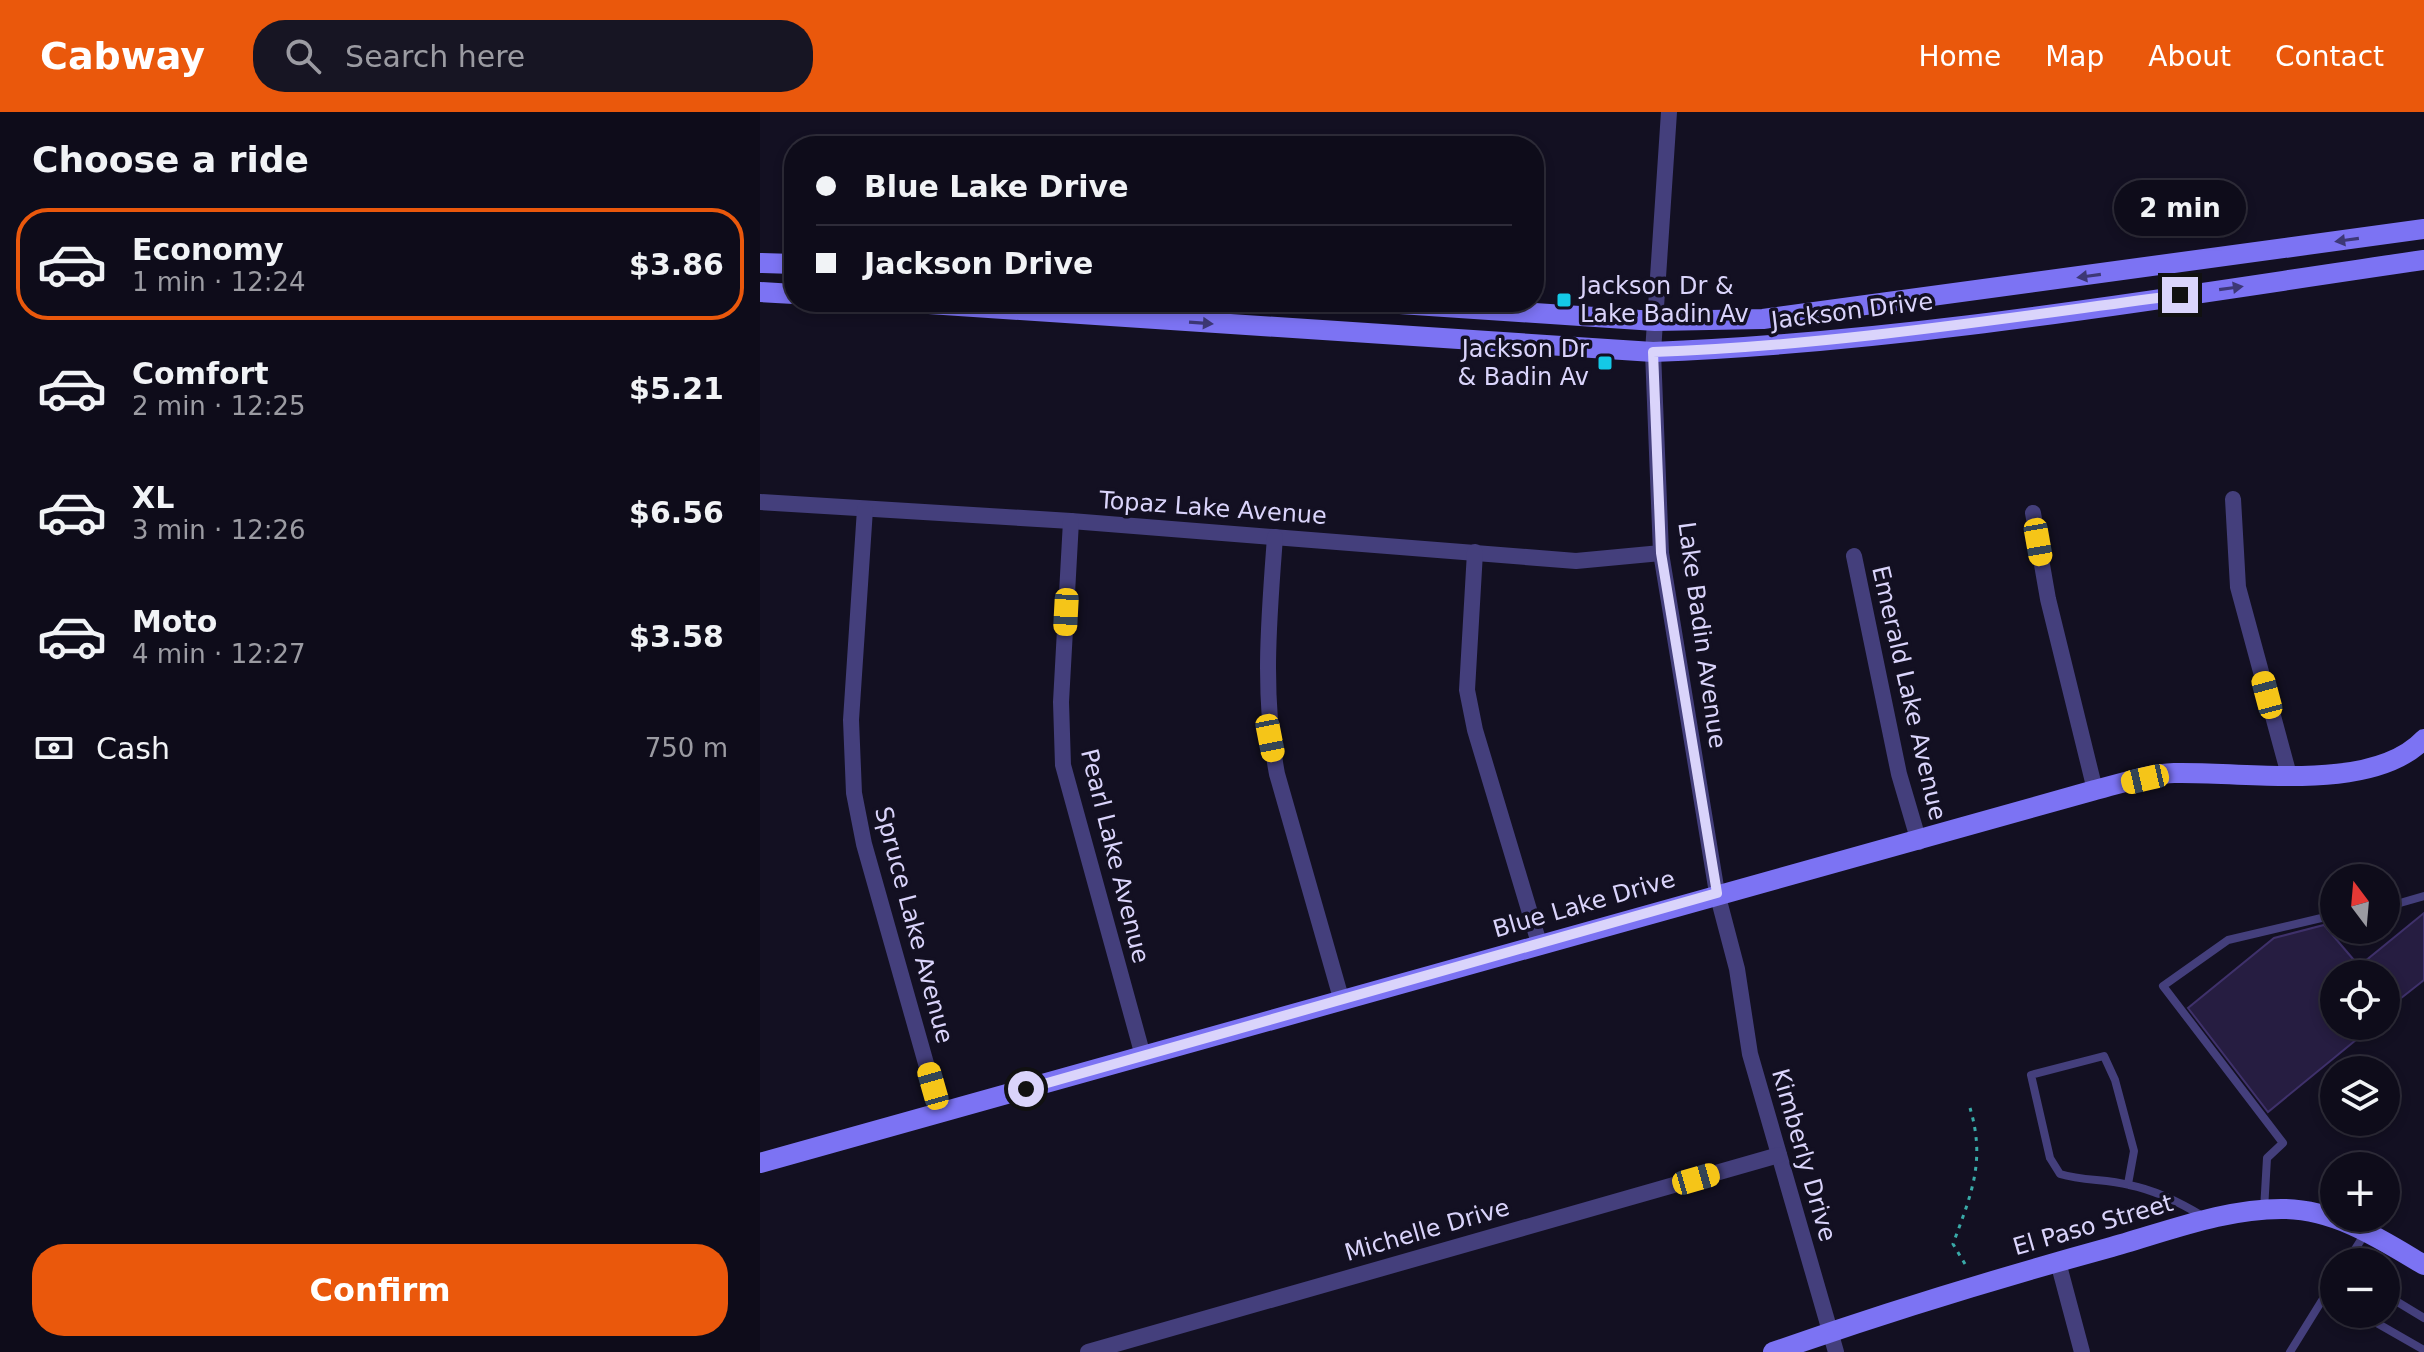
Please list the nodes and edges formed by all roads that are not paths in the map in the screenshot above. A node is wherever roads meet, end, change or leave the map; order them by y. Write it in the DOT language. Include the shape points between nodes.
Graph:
graph roads {
  1 [pos="1669,112"];
  2 [pos="2424,229"];
  3 [pos="2424,260"];
  4 [pos="760,263"];
  5 [pos="784,264"];
  6 [pos="760,292"];
  7 [pos="784,293"];
  8 [pos="1050,312"];
  9 [pos="1520,312"];
  10 [pos="1655,321"];
  11 [pos="1653,352"];
  12 [pos="2233,499"];
  13 [pos="760,502"];
  14 [pos="865,509"];
  15 [pos="2033,513"];
  16 [pos="1071,521"];
  17 [pos="1275,537"];
  18 [pos="1475,552"];
  19 [pos="1661,553"];
  20 [pos="1854,556"];
  21 [pos="2424,739"];
  22 [pos="2289,775"];
  23 [pos="2095,790"];
  24 [pos="1919,842"];
  25 [pos="1717,893"];
  26 [pos="2424,896"];
  27 [pos="2400,903"];
  28 [pos="2320,918"];
  29 [pos="1539,943"];
  30 [pos="1737,969"];
  31 [pos="1341,998"];
  32 [pos="1143,1056"];
  33 [pos="940,1113"];
  34 [pos="1779,1155"];
  35 [pos="760,1163"];
  36 [pos="2128,1184"];
  37 [pos="2264,1211"];
  38 [pos="2320,1215"];
  39 [pos="2208,1220"];
  40 [pos="2369,1232"];
  41 [pos="2058,1262"];
  42 [pos="2424,1265"];
  43 [pos="2400,1303"];
  44 [pos="2320,1310"];
  45 [pos="2424,1318"];
  46 [pos="2386,1328"];
  47 [pos="1833,1342"];
  48 [pos="2424,1350"];
  49 [pos="1088,1352"];
  50 [pos="1773,1352"];
  51 [pos="2082,1352"];
  52 [pos="2290,1352"];
  1 -- 10 [label="street, Lake Badin Avenue"];
  2 -- 10 [label="main road, Jackson Drive, one-way" via="1819,313"];
  11 -- 3 [label="main road, Jackson Drive, one-way" via="1868,338"];
  4 -- 5 [label="main road"];
  6 -- 7 [label="main road"];
  8 -- 11 [label="main road, Jackson Drive, one-way"];
  9 -- 10 [label="main road, Jackson Drive"];
  10 -- 11 [label="street, Lake Badin Avenue"];
  11 -- 19 [label="street, Lake Badin Avenue"];
  12 -- 22 [label="street" via="2238,587"];
  13 -- 14 [label="street, Topaz Lake Avenue"];
  14 -- 16 [label="street, Topaz Lake Avenue"];
  14 -- 33 [label="street, Spruce Lake Avenue" via="851,720 854,793"];
  15 -- 23 [label="street" via="2048,599"];
  16 -- 17 [label="street, Topaz Lake Avenue"];
  16 -- 32 [label="street, Pearl Lake Avenue" via="1061,702 1063,765"];
  17 -- 18 [label="street, Topaz Lake Avenue"];
  17 -- 31 [label="street" via="1265,676 1270,738"];
  18 -- 19 [label="street, Topaz Lake Avenue" via="1576,561"];
  18 -- 29 [label="street" via="1467,690"];
  19 -- 25 [label="street, Lake Badin Avenue"];
  20 -- 24 [label="street, Emerald Lake Avenue" via="1899,774"];
  21 -- 22 [label="main road, Blue Lake Drive" via="2381,766"];
  22 -- 23 [label="main road, Blue Lake Drive" via="2170,773"];
  23 -- 24 [label="main road, Blue Lake Drive"];
  24 -- 25 [label="main road, Blue Lake Drive"];
  25 -- 29 [label="main road, Blue Lake Drive"];
  25 -- 30 [label="street, Lake Badin Avenue"];
  26 -- 27 [label="lane"];
  28 -- 37 [label="lane" via="2228,940 2163,986 2283,1143 2267,1158"];
  29 -- 31 [label="main road, Blue Lake Drive"];
  30 -- 34 [label="street, Kimberly Drive" via="1750,1054"];
  31 -- 32 [label="main road, Blue Lake Drive"];
  32 -- 33 [label="main road, Blue Lake Drive"];
  33 -- 35 [label="main road, Blue Lake Drive"];
  34 -- 47 [label="street, Kimberly Drive"];
  34 -- 49 [label="street, Michelle Drive"];
  36 -- 36 [label="lane" via="2085,1182 2060,1174 2050,1158 2031,1075 2104,1056 2134,1151"];
  36 -- 39 [label="lane"];
  37 -- 38 [label="main road, El Paso Street"];
  37 -- 39 [label="main road, El Paso Street"];
  39 -- 41 [label="main road, El Paso Street"];
  40 -- 42 [label="main road, El Paso Street"];
  41 -- 47 [label="main road, El Paso Street" via="1956,1290"];
  41 -- 51 [label="street"];
  43 -- 45 [label="lane"];
  44 -- 52 [label="lane"];
  46 -- 48 [label="lane"];
  47 -- 50 [label="main road, El Paso Street"];
}
